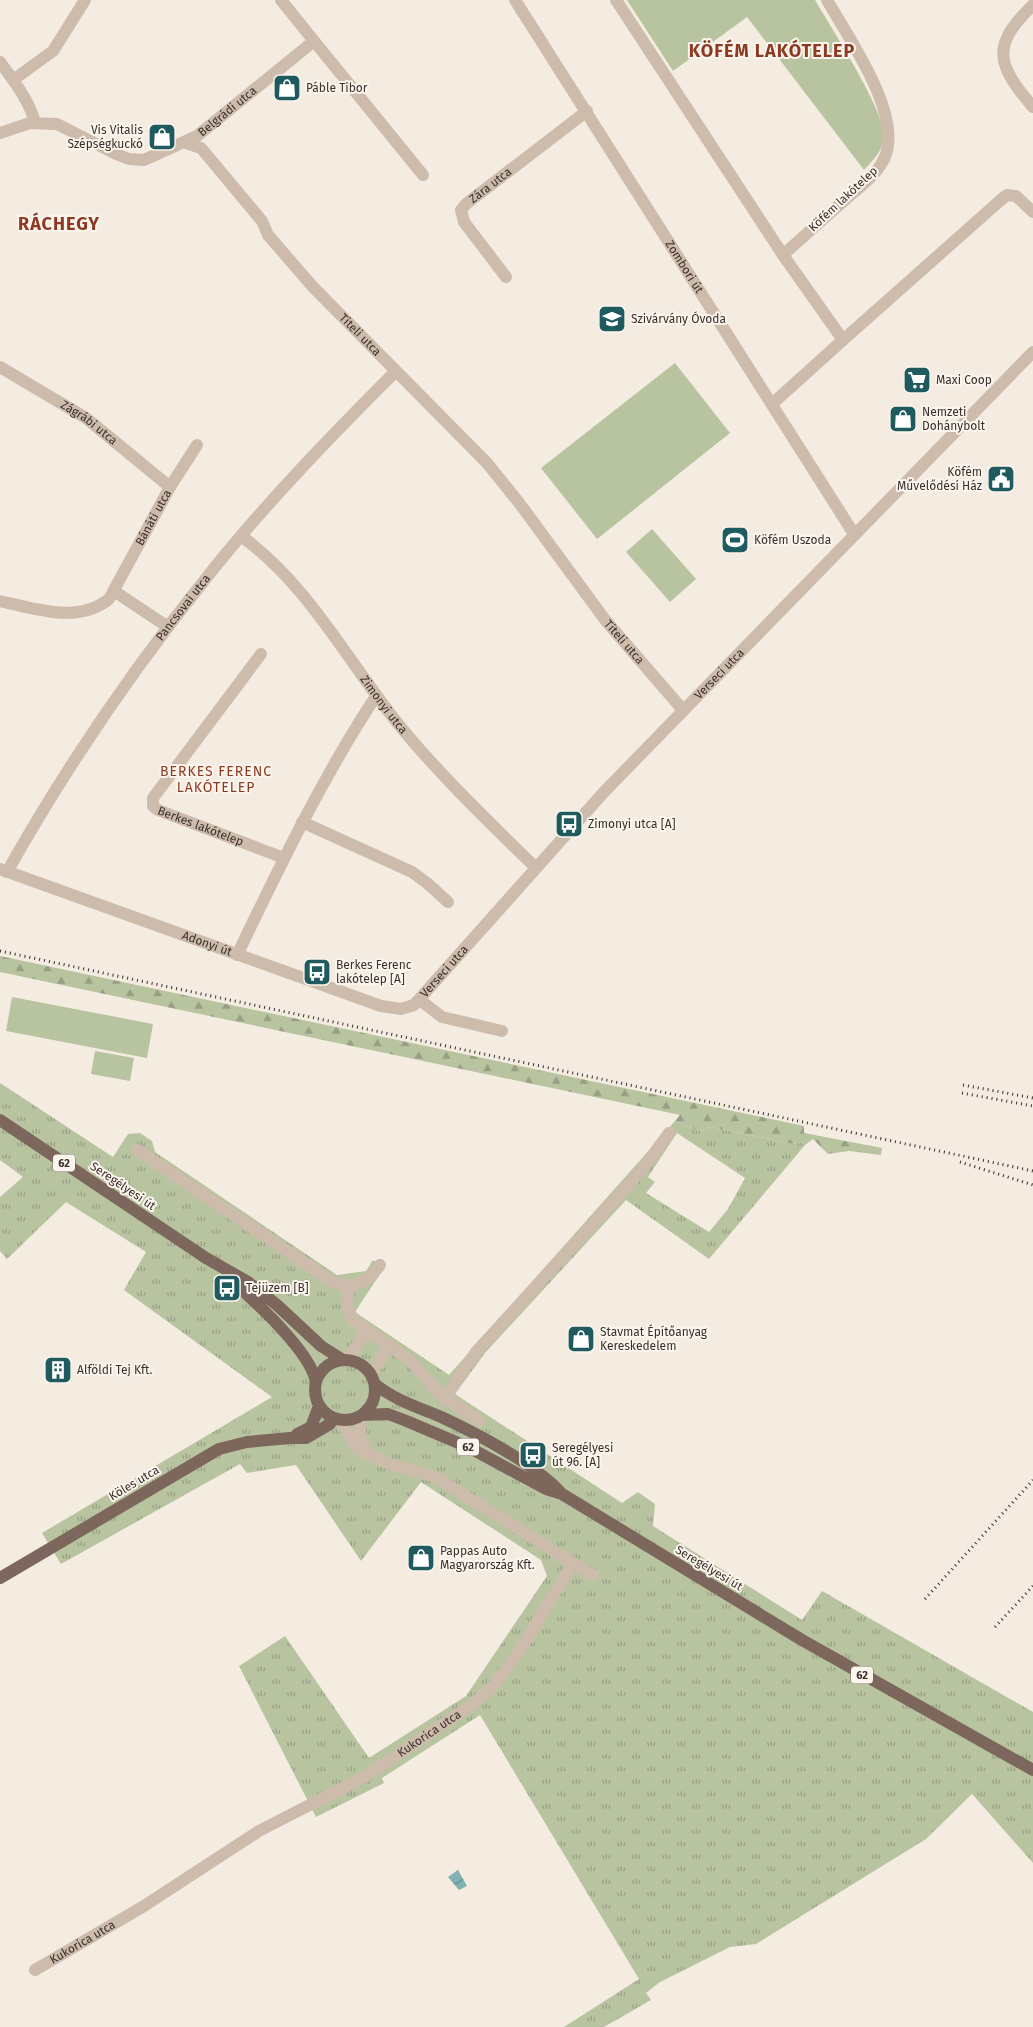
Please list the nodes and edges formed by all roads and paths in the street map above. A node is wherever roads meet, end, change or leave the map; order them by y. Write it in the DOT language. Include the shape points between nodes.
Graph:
graph roads {
  1 [pos="85,0"];
  2 [pos="281,0"];
  3 [pos="516,0"];
  4 [pos="616,0"];
  5 [pos="827,0"];
  6 [pos="1033,5"];
  7 [pos="314,41"];
  8 [pos="0,62"];
  9 [pos="13,80"];
  10 [pos="1033,107"];
  11 [pos="587,111"];
  12 [pos="35,123"];
  13 [pos="0,133"];
  14 [pos="186,143"];
  15 [pos="423,175"];
  16 [pos="1033,212"];
  17 [pos="783,255"];
  18 [pos="506,277"];
  19 [pos="843,340"];
  20 [pos="1033,352"];
  21 [pos="0,367"];
  22 [pos="395,372"];
  23 [pos="772,404"];
  24 [pos="196,445"];
  25 [pos="170,487"];
  26 [pos="854,534"];
  27 [pos="241,536"];
  28 [pos="114,591"];
  29 [pos="0,601"];
  30 [pos="168,627"];
  31 [pos="261,654"];
  32 [pos="376,696"];
  33 [pos="683,710"];
  34 [pos="302,822"];
  35 [pos="284,858"];
  36 [pos="536,868"];
  37 [pos="3,871"];
  38 [pos="448,902"];
  39 [pos="237,954"];
  40 [pos="417,1003"];
  41 [pos="502,1031"];
  42 [pos="0,1120"];
  43 [pos="669,1133"];
  44 [pos="137,1150"];
  45 [pos="206,1258"];
  46 [pos="380,1265"];
  47 [pos="349,1286"];
  48 [pos="367,1331"];
  49 [pos="389,1345"];
  50 [pos="345,1360"];
  51 [pos="373,1380"];
  52 [pos="316,1381"];
  53 [pos="444,1398"];
  54 [pos="319,1406"];
  55 [pos="361,1415"];
  56 [pos="336,1419"];
  57 [pos="479,1421"];
  58 [pos="290,1438"];
  59 [pos="370,1455"];
  60 [pos="562,1494"];
  61 [pos="573,1563"];
  62 [pos="593,1575"];
  63 [pos="0,1578"];
  64 [pos="1033,1770"];
  65 [pos="35,1970"];
  1 -- 9 [label="street" via="53,51"];
  2 -- 7 [label="street"];
  3 -- 11 [label="street, Zombori út"];
  4 -- 17 [label="street"];
  5 -- 17 [label="street, Köfém lakótelep" via="875,86 887,114 889,144 873,175"];
  6 -- 10 [label="street" via="1010,29 1004,61 1013,84"];
  7 -- 14 [label="street, Belgrádi utca"];
  7 -- 15 [label="street"];
  8 -- 9 [label="street"];
  9 -- 12 [label="street"];
  11 -- 18 [label="street, Zára utca" via="461,210 464,222"];
  11 -- 23 [label="street, Zombori út"];
  12 -- 13 [label="street"];
  12 -- 14 [label="street" via="68,128 129,159 144,160"];
  14 -- 22 [label="street, Titeli utca" via="201,148 313,287"];
  16 -- 19 [label="street" via="1016,196 1007,195"];
  17 -- 19 [label="street"];
  19 -- 23 [label="street"];
  20 -- 26 [label="street, Verseci utca"];
  21 -- 25 [label="street, Zágrábi utca" via="86,418"];
  22 -- 27 [label="street, Pancsovai utca" via="318,449"];
  22 -- 33 [label="street, Titeli utca" via="487,463 606,621"];
  23 -- 26 [label="street, Zombori út"];
  24 -- 25 [label="street, Bánáti utca"];
  25 -- 28 [label="street, Bánáti utca"];
  26 -- 33 [label="street, Verseci utca"];
  27 -- 30 [label="street, Pancsovai utca"];
  27 -- 32 [label="street, Zimonyi utca" via="288,580 336,638"];
  28 -- 29 [label="street, Bánáti utca" via="102,604 86,612 54,611"];
  28 -- 30 [label="street"];
  30 -- 37 [label="street, Pancsovai utca" via="64,774"];
  31 -- 35 [label="street, Berkes lakótelep" via="153,798 153,806"];
  32 -- 34 [label="street" via="336,758"];
  32 -- 36 [label="street, Zimonyi utca" via="415,744"];
  33 -- 36 [label="street, Verseci utca"];
  34 -- 35 [label="street"];
  34 -- 38 [label="street" via="412,872"];
  35 -- 39 [label="street"];
  36 -- 40 [label="street, Verseci utca"];
  37 -- 39 [label="street, Adonyi út"];
  39 -- 40 [label="street, Adonyi út" via="381,1006 401,1009"];
  40 -- 41 [label="street" via="442,1018"];
  42 -- 45 [label="main road, Seregélyesi út / 62"];
  43 -- 53 [label="street" via="641,1171 476,1352"];
  44 -- 47 [label="street" via="333,1282"];
  45 -- 50 [label="main road, Seregélyesi út / 62" via="248,1282 320,1346"];
  45 -- 52 [label="main road, Seregélyesi út / 62" via="255,1301 305,1357"];
  46 -- 47 [label="street" via="365,1282"];
  47 -- 48 [label="street" via="349,1313"];
  48 -- 49 [label="street"];
  48 -- 50 [label="street"];
  49 -- 51 [label="street"];
  49 -- 53 [label="street" via="412,1362"];
  50 -- 51 [label="main road, Seregélyesi út / 62" via="361,1364"];
  50 -- 52 [label="main road" via="328,1364"];
  51 -- 55 [label="main road" via="374,1399"];
  51 -- 60 [label="main road, Seregélyesi út / 62" via="393,1396 466,1429 536,1470"];
  52 -- 54 [label="main road, Seregélyesi út / 62" via="314,1392"];
  53 -- 57 [label="street"];
  54 -- 56 [label="main road"];
  54 -- 58 [label="main road, Köles utca" via="311,1427"];
  55 -- 56 [label="main road, Seregélyesi út / 62" via="350,1420"];
  55 -- 59 [label="street" via="360,1437"];
  55 -- 60 [label="main road, Seregélyesi út / 62" via="388,1414 404,1420"];
  56 -- 58 [label="main road, Köles utca" via="311,1437"];
  56 -- 59 [label="street" via="354,1446"];
  58 -- 63 [label="main road, Köles utca" via="247,1442 219,1450"];
  59 -- 61 [label="street" via="435,1477"];
  60 -- 64 [label="main road, Seregélyesi út / 62" via="802,1640"];
  61 -- 62 [label="street"];
  61 -- 65 [label="street, Kukorica utca" via="512,1660 494,1685 473,1704 366,1776 259,1831 144,1906"];
}
